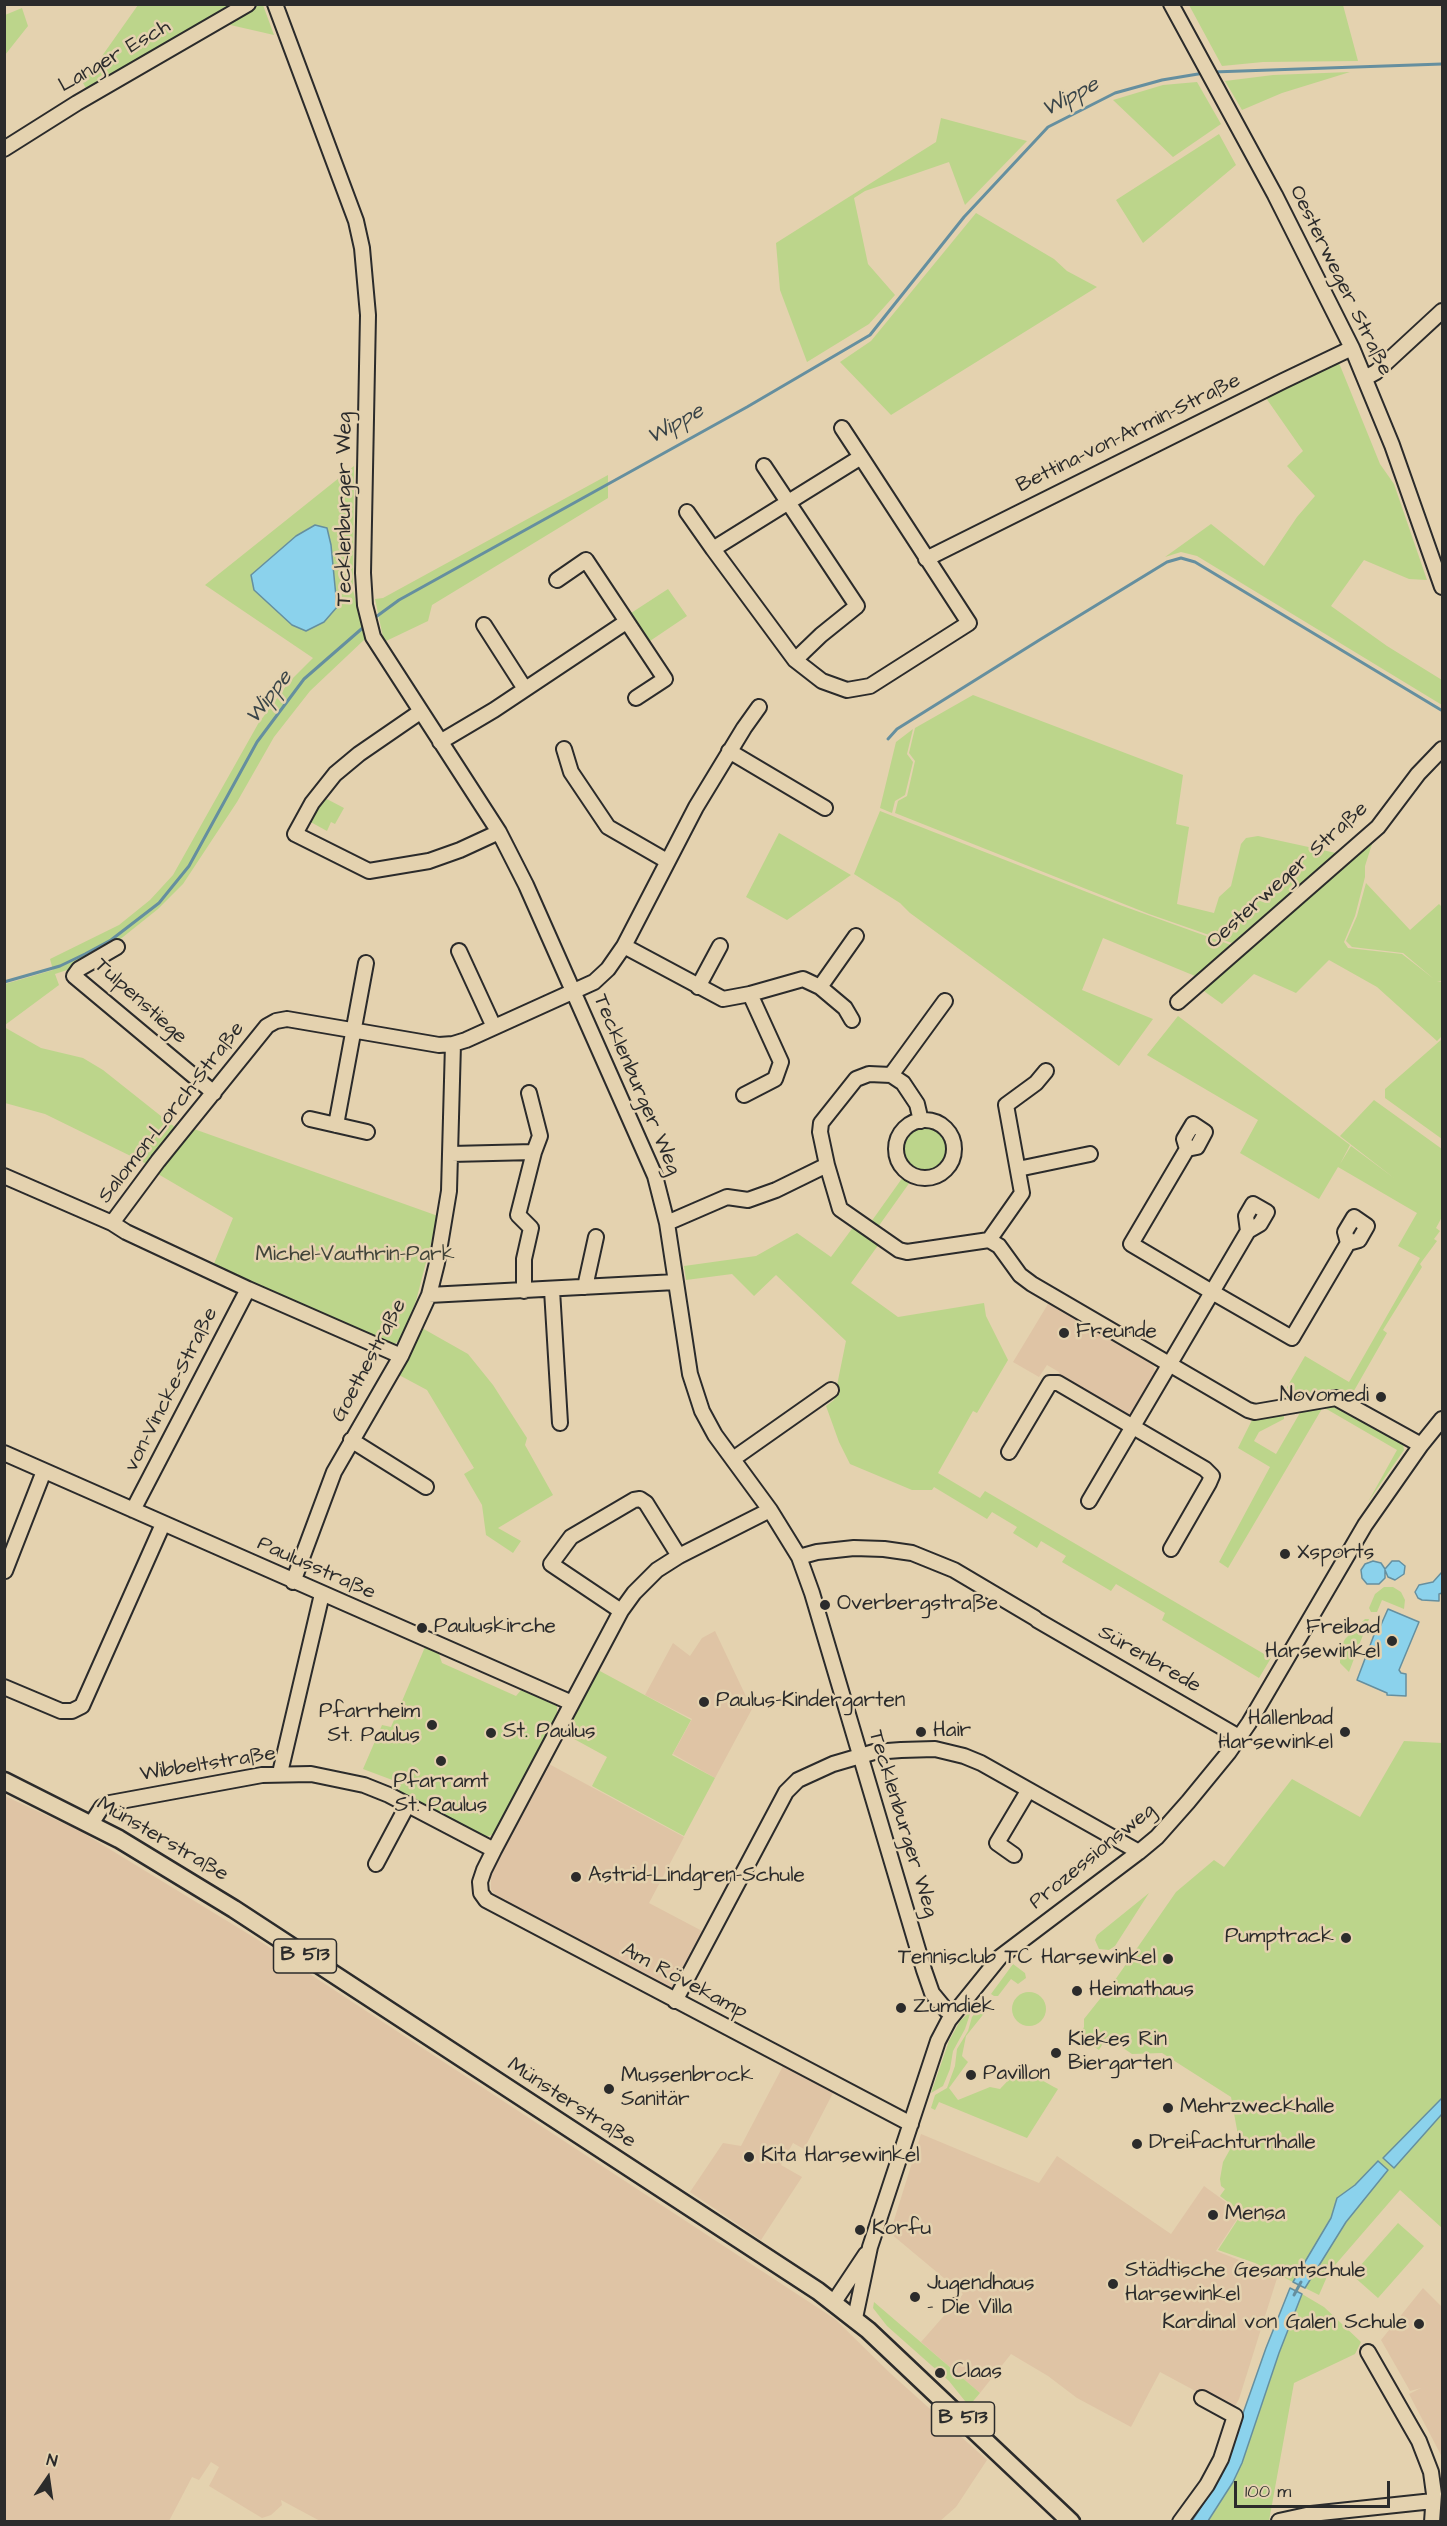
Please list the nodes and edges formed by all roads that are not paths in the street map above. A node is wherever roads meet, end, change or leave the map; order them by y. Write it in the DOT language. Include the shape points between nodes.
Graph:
graph roads {
  1 [pos="248,4"];
  2 [pos="275,4"];
  3 [pos="1171,4"];
  4 [pos="4,149"];
  5 [pos="1443,310"];
  6 [pos="1352,348"];
  7 [pos="1365,378"];
  8 [pos="842,428"];
  9 [pos="861,457"];
  10 [pos="765,466"];
  11 [pos="787,501"];
  12 [pos="687,512"];
  13 [pos="713,549"];
  14 [pos="926,559"];
  15 [pos="557,580"];
  16 [pos="1443,587"];
  17 [pos="626,622"];
  18 [pos="484,625"];
  19 [pos="795,660"];
  20 [pos="525,689"];
  21 [pos="636,698"];
  22 [pos="759,707"];
  23 [pos="420,712"];
  24 [pos="440,742"];
  25 [pos="564,749"];
  26 [pos="1443,749"];
  27 [pos="729,751"];
  28 [pos="825,808"];
  29 [pos="499,832"];
  30 [pos="667,861"];
  31 [pos="856,936"];
  32 [pos="624,946"];
  33 [pos="720,946"];
  34 [pos="117,947"];
  35 [pos="459,951"];
  36 [pos="366,963"];
  37 [pos="698,987"];
  38 [pos="820,987"];
  39 [pos="573,992"];
  40 [pos="750,994"];
  41 [pos="945,1000"];
  42 [pos="1178,1002"];
  43 [pos="852,1020"];
  44 [pos="494,1027"];
  45 [pos="354,1031"];
  46 [pos="453,1044"];
  47 [pos="1046,1071"];
  48 [pos="891,1075"];
  49 [pos="214,1093"];
  50 [pos="529,1093"];
  51 [pos="744,1095"];
  52 [pos="310,1119"];
  53 [pos="921,1121"];
  54 [pos="336,1125"];
  55 [pos="367,1132"];
  56 [pos="1187,1149"];
  57 [pos="534,1152"];
  58 [pos="451,1154"];
  59 [pos="1090,1154"];
  60 [pos="828,1165"];
  61 [pos="1018,1169"];
  62 [pos="4,1176"];
  63 [pos="112,1223"];
  64 [pos="667,1223"];
  65 [pos="1248,1231"];
  66 [pos="596,1237"];
  67 [pos="989,1240"];
  68 [pos="1348,1243"];
  69 [pos="676,1282"];
  70 [pos="585,1287"];
  71 [pos="248,1289"];
  72 [pos="552,1290"];
  73 [pos="524,1291"];
  74 [pos="1212,1292"];
  75 [pos="429,1295"];
  76 [pos="400,1356"];
  77 [pos="1169,1365"];
  78 [pos="831,1390"];
  79 [pos="1443,1419"];
  80 [pos="560,1423"];
  81 [pos="1133,1427"];
  82 [pos="351,1440"];
  83 [pos="1421,1445"];
  84 [pos="1009,1452"];
  85 [pos="4,1454"];
  86 [pos="733,1459"];
  87 [pos="44,1471"];
  88 [pos="426,1487"];
  89 [pos="1089,1501"];
  90 [pos="133,1510"];
  91 [pos="770,1510"];
  92 [pos="163,1524"];
  93 [pos="1170,1549"];
  94 [pos="680,1556"];
  95 [pos="799,1557"];
  96 [pos="5,1571"];
  97 [pos="293,1582"];
  98 [pos="322,1594"];
  99 [pos="621,1611"];
  100 [pos="4,1687"];
  101 [pos="572,1703"];
  102 [pos="1239,1737"];
  103 [pos="860,1756"];
  104 [pos="280,1773"];
  105 [pos="4,1781"];
  106 [pos="1028,1791"];
  107 [pos="408,1804"];
  108 [pos="91,1824"];
  109 [pos="494,1850"];
  110 [pos="1139,1852"];
  111 [pos="1014,1855"];
  112 [pos="376,1864"];
  113 [pos="675,2001"];
  114 [pos="953,2014"];
  115 [pos="911,2124"];
  116 [pos="870,2247"];
  117 [pos="834,2302"];
  118 [pos="855,2318"];
  119 [pos="1368,2352"];
  120 [pos="1202,2398"];
  121 [pos="1433,2501"];
  122 [pos="1279,2520"];
  123 [pos="1071,2522"];
  124 [pos="1180,2522"];
  125 [pos="1432,2522"];
  1 -- 4 [label="street, Langer Esch"];
  2 -- 23 [label="street, Tecklenburger Weg" via="356,221 362,248 368,315 365,605 373,636"];
  3 -- 6 [label="street, Oesterweger Straße" via="1275,195"];
  5 -- 7 [label="street"];
  6 -- 7 [label="street, Oesterweger Straße"];
  6 -- 14 [label="street, Bettina-von-Armin-Straße"];
  7 -- 16 [label="street, Oesterweger Straße"];
  8 -- 9 [label="street"];
  9 -- 11 [label="street"];
  9 -- 14 [label="street"];
  10 -- 11 [label="street"];
  11 -- 13 [label="street"];
  11 -- 19 [label="street" via="857,606"];
  12 -- 13 [label="street"];
  13 -- 19 [label="street"];
  14 -- 19 [label="street" via="969,623 870,686 847,690 822,681"];
  15 -- 17 [label="street" via="586,561"];
  17 -- 20 [label="street"];
  17 -- 21 [label="street" via="665,679"];
  18 -- 20 [label="street"];
  20 -- 24 [label="street"];
  22 -- 27 [label="street, Salomon-Lorch-Straße"];
  23 -- 24 [label="street, Tecklenburger Weg"];
  23 -- 29 [label="street" via="335,774 312,803 295,834 369,871 429,861"];
  24 -- 29 [label="street, Tecklenburger Weg"];
  25 -- 30 [label="street" via="571,772 608,827"];
  26 -- 42 [label="street, Oesterweger Straße" via="1418,774 1378,827"];
  27 -- 28 [label="street"];
  27 -- 30 [label="street, Salomon-Lorch-Straße"];
  29 -- 39 [label="street, Tecklenburger Weg"];
  30 -- 32 [label="street, Salomon-Lorch-Straße"];
  31 -- 38 [label="street"];
  32 -- 37 [label="street"];
  32 -- 39 [label="street, Salomon-Lorch-Straße" via="594,982"];
  33 -- 37 [label="street"];
  34 -- 49 [label="street, Tulpenstiege" via="79,969 74,976"];
  35 -- 44 [label="street"];
  36 -- 45 [label="street"];
  37 -- 40 [label="street" via="723,999"];
  38 -- 40 [label="street" via="798,979"];
  38 -- 43 [label="street" via="845,1008"];
  39 -- 44 [label="street, Salomon-Lorch-Straße"];
  39 -- 64 [label="street, Tecklenburger Weg" via="655,1176"];
  40 -- 51 [label="street" via="781,1062 775,1079"];
  41 -- 48 [label="street"];
  44 -- 46 [label="street, Salomon-Lorch-Straße"];
  45 -- 46 [label="street, Salomon-Lorch-Straße"];
  45 -- 49 [label="street, Salomon-Lorch-Straße" via="287,1019 276,1021 267,1026"];
  45 -- 54 [label="street"];
  46 -- 58 [label="street, Goethestraße"];
  47 -- 61 [label="street" via="1006,1105"];
  48 -- 53 [label="street" via="911,1092"];
  48 -- 60 [label="street" via="861,1076 826,1114 820,1132"];
  49 -- 63 [label="street, Salomon-Lorch-Straße"];
  50 -- 57 [label="street" via="540,1136"];
  52 -- 54 [label="street"];
  53 -- 53 [label="street" via="941,1125 953,1141 952,1161 947,1169 929,1178 910,1174 896,1149 904,1130"];
  54 -- 55 [label="street"];
  56 -- 74 [label="street" via="1131,1244"];
  57 -- 58 [label="street"];
  57 -- 73 [label="street" via="518,1215 531,1228 524,1259"];
  58 -- 75 [label="street, Goethestraße" via="449,1191"];
  59 -- 61 [label="street"];
  60 -- 64 [label="street" via="776,1190 748,1200 726,1197"];
  60 -- 67 [label="street" via="840,1209 899,1250"];
  61 -- 67 [label="street" via="1020,1198"];
  62 -- 63 [label="street"];
  63 -- 71 [label="street"];
  64 -- 69 [label="street, Tecklenburger Weg"];
  65 -- 74 [label="street"];
  66 -- 70 [label="street"];
  67 -- 77 [label="street" via="1032,1284"];
  68 -- 74 [label="street" via="1292,1338"];
  69 -- 70 [label="street"];
  69 -- 86 [label="street, Tecklenburger Weg" via="695,1390 711,1427"];
  70 -- 72 [label="street"];
  71 -- 76 [label="street"];
  71 -- 90 [label="street, von-Vincke-Straße"];
  72 -- 73 [label="street"];
  72 -- 80 [label="street"];
  73 -- 75 [label="street"];
  74 -- 77 [label="street"];
  75 -- 76 [label="street, Goethestraße"];
  76 -- 82 [label="street, Goethestraße"];
  77 -- 81 [label="street"];
  77 -- 83 [label="street" via="1255,1412 1336,1398"];
  78 -- 86 [label="street"];
  79 -- 83 [label="street, Prozessionsweg"];
  81 -- 84 [label="street" via="1058,1383 1050,1383"];
  81 -- 89 [label="street"];
  81 -- 93 [label="street" via="1212,1476"];
  82 -- 88 [label="street"];
  82 -- 97 [label="street, Goethestraße" via="334,1472"];
  83 -- 102 [label="street, Prozessionsweg" via="1340,1565"];
  85 -- 87 [label="street, Paulusstraße"];
  86 -- 91 [label="street, Tecklenburger Weg"];
  87 -- 90 [label="street, Paulusstraße"];
  87 -- 96 [label="street"];
  90 -- 92 [label="street, Paulusstraße"];
  91 -- 94 [label="street"];
  91 -- 95 [label="street, Tecklenburger Weg"];
  92 -- 97 [label="street, Paulusstraße"];
  92 -- 100 [label="street" via="82,1706 72,1711 61,1710"];
  94 -- 99 [label="street" via="644,1581"];
  94 -- 99 [label="street" via="640,1499 571,1537 551,1564"];
  95 -- 102 [label="street, Sürenbrede" via="817,1551 854,1548 912,1554 954,1570"];
  95 -- 103 [label="street, Tecklenburger Weg"];
  97 -- 98 [label="street, Paulusstraße"];
  98 -- 101 [label="street, Paulusstraße"];
  98 -- 104 [label="street"];
  99 -- 101 [label="street"];
  101 -- 109 [label="street"];
  102 -- 110 [label="street, Prozessionsweg" via="1177,1815"];
  103 -- 106 [label="street" via="902,1750 949,1751 981,1763"];
  103 -- 113 [label="street" via="815,1770 786,1792"];
  103 -- 114 [label="street, Tecklenburger Weg" via="927,1978 938,2002"];
  104 -- 107 [label="street, Wibbeltstraße" via="338,1778"];
  104 -- 108 [label="street, Wibbeltstraße" via="110,1803 102,1807"];
  105 -- 108 [label="main road, Münsterstraße / B 513"];
  106 -- 110 [label="street"];
  106 -- 111 [label="street" via="998,1843"];
  107 -- 109 [label="street, Wibbeltstraße"];
  107 -- 112 [label="street"];
  108 -- 117 [label="main road, Münsterstraße / B 513" via="234,1909"];
  109 -- 113 [label="street, Am Rövekamp" via="480,1882 486,1900"];
  110 -- 114 [label="street, Prozessionsweg" via="1000,1957"];
  113 -- 115 [label="street, Am Rövekamp"];
  114 -- 115 [label="street" via="938,2041"];
  115 -- 116 [label="street"];
  116 -- 117 [label="street"];
  116 -- 118 [label="street"];
  117 -- 118 [label="main road, Münsterstraße / B 513"];
  118 -- 123 [label="main road, Münsterstraße / B 513"];
  119 -- 121 [label="street" via="1419,2441 1431,2472"];
  120 -- 124 [label="street" via="1235,2416 1221,2459"];
  121 -- 122 [label="street"];
  121 -- 125 [label="street"];
}
